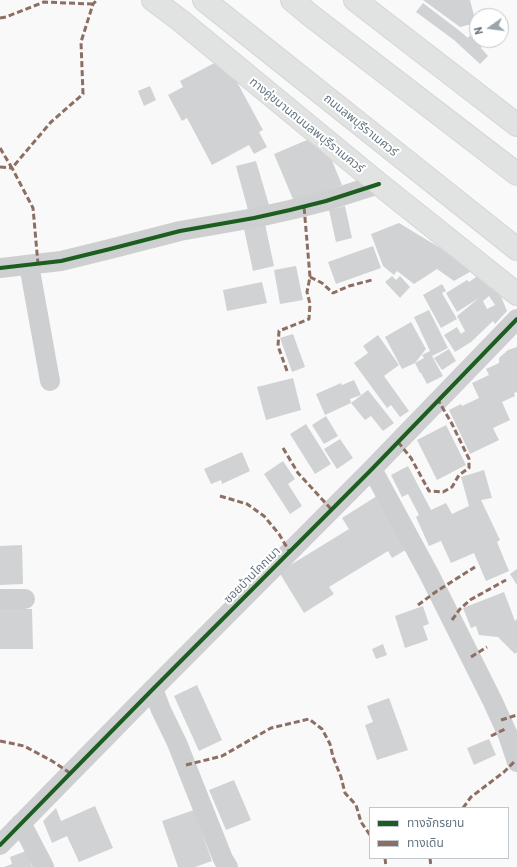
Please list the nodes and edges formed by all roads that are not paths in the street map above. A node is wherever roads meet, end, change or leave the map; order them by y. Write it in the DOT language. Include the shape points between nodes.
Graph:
graph roads {
  1 [pos="153,0"];
  2 [pos="160,0"];
  3 [pos="204,0"];
  4 [pos="292,0"];
  5 [pos="355,0"];
  6 [pos="180,21"];
  7 [pos="517,125"];
  8 [pos="517,174"];
  9 [pos="379,184"];
  10 [pos="517,249"];
  11 [pos="29,265"];
  12 [pos="0,268"];
  13 [pos="517,294"];
  14 [pos="517,320"];
  15 [pos="50,381"];
  16 [pos="372,469"];
  17 [pos="25,598"];
  18 [pos="0,599"];
  19 [pos="153,689"];
  20 [pos="517,762"];
  21 [pos="21,823"];
  22 [pos="0,844"];
  23 [pos="44,867"];
  24 [pos="228,867"];
  1 -- 6 [label="main road, ทางคู่ขนานถนนลพบุรีราเมศวร์"];
  2 -- 6 [label="main road"];
  3 -- 10 [label="main road, ถนนลพบุรีราเมศวร์"];
  4 -- 8 [label="main road"];
  5 -- 7 [label="main road"];
  6 -- 9 [label="main road, ทางคู่ขนานถนนลพบุรีราเมศวร์"];
  9 -- 11 [label="street" via="290,210 180,231 60,261"];
  9 -- 13 [label="main road, ทางคู่ขนานถนนลพบุรีราเมศวร์"];
  11 -- 12 [label="street"];
  11 -- 15 [label="street"];
  14 -- 16 [label="street, ซอยบ้านโคกเมา"];
  16 -- 19 [label="street, ซอยบ้านโคกเมา"];
  16 -- 20 [label="street" via="429,574 493,702"];
  17 -- 18 [label="street"];
  19 -- 21 [label="street, ซอยบ้านโคกเมา"];
  19 -- 24 [label="street"];
  21 -- 22 [label="street, ซอยบ้านโคกเมา"];
  21 -- 23 [label="street"];
}
